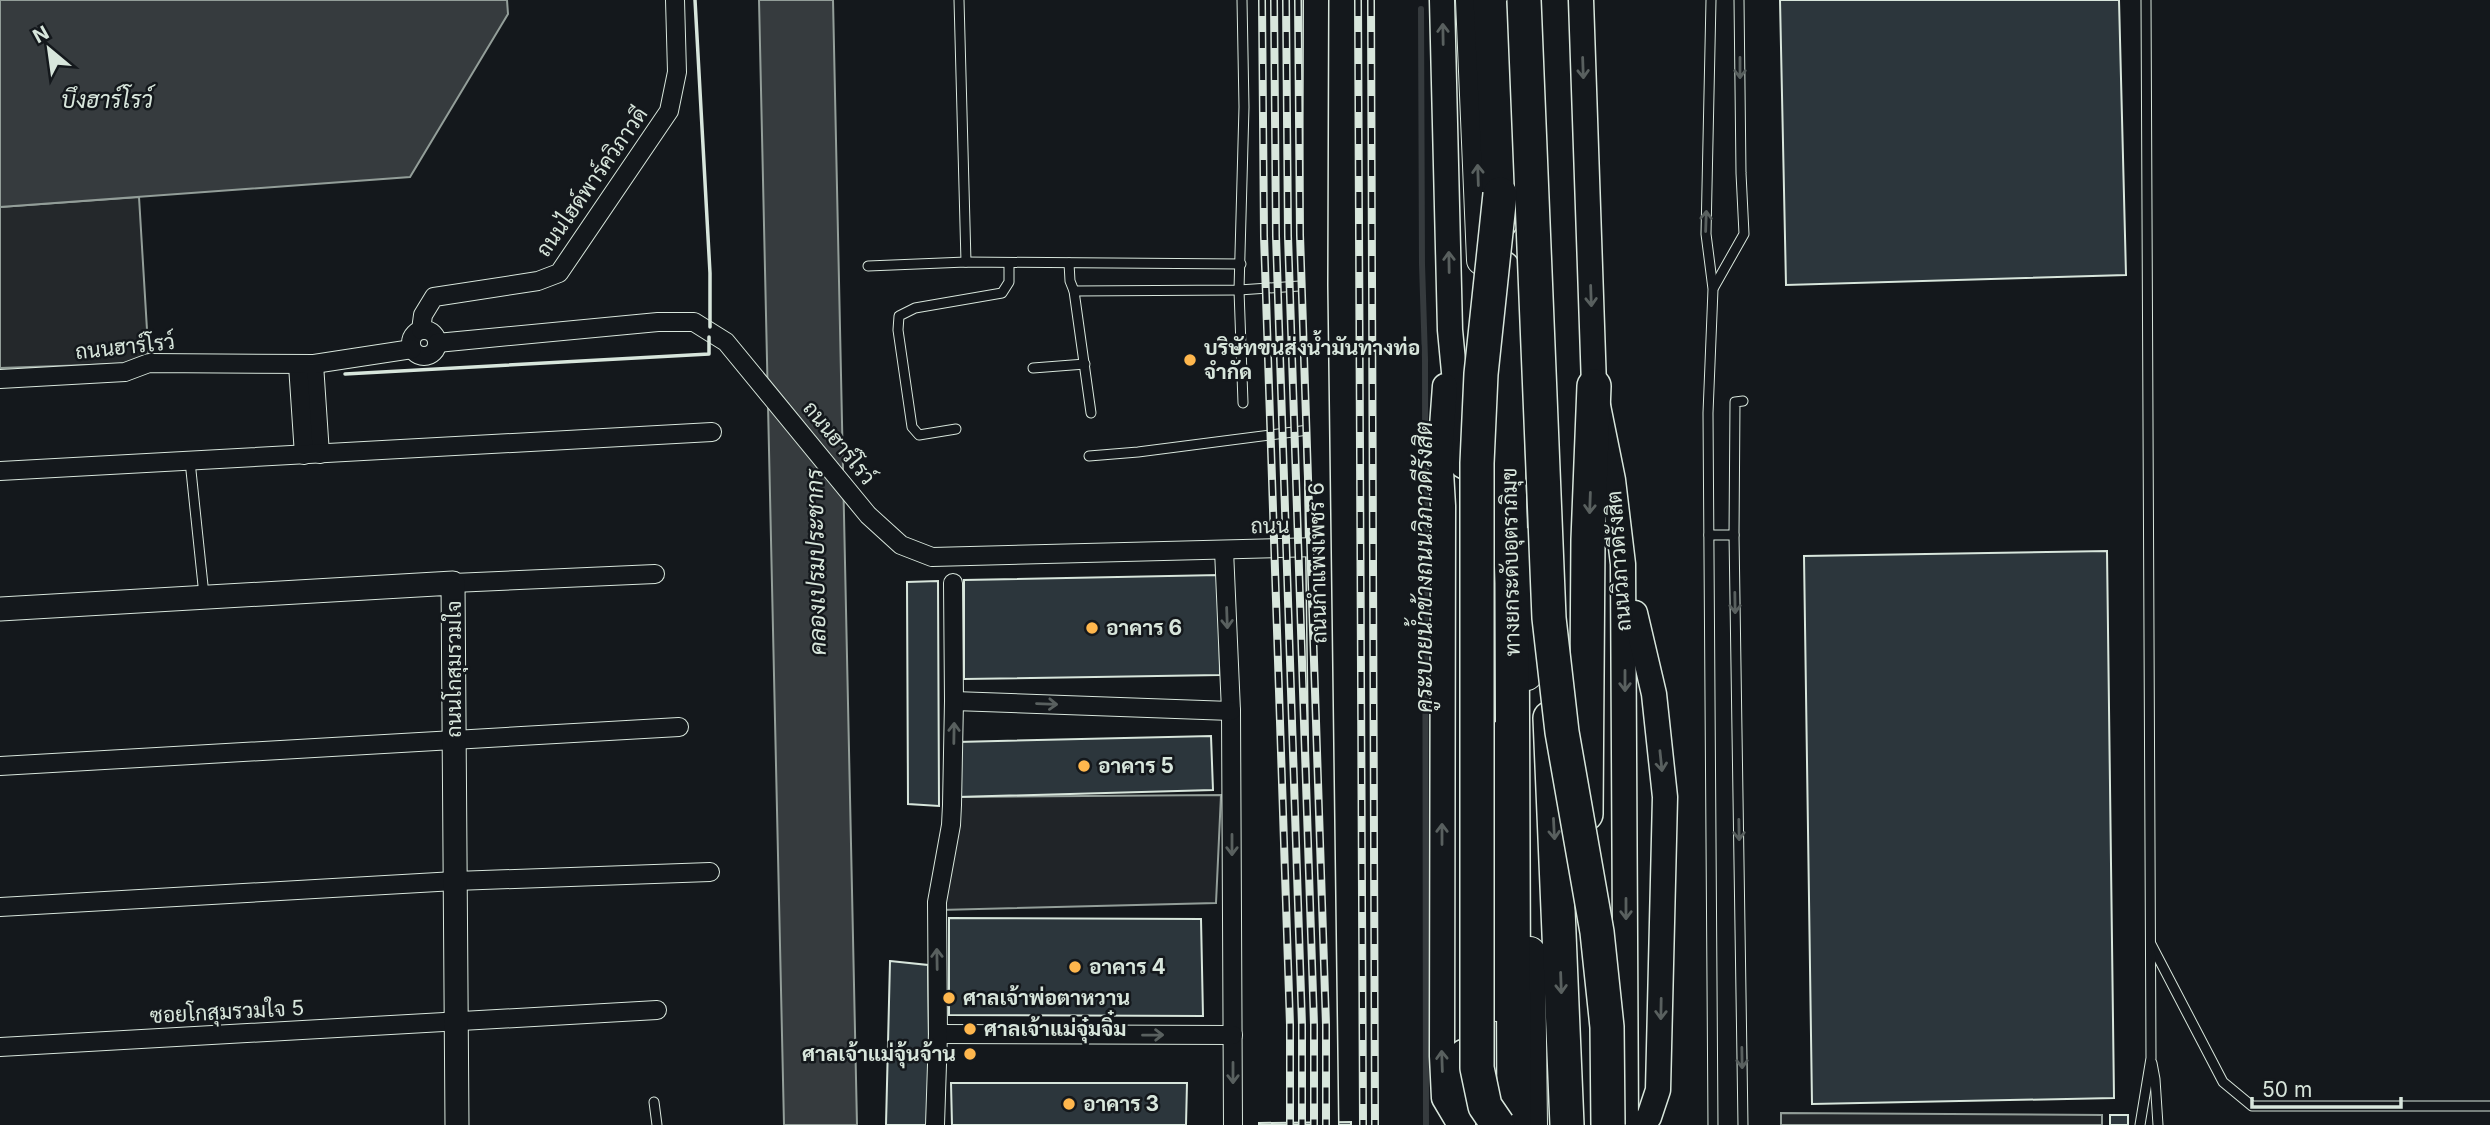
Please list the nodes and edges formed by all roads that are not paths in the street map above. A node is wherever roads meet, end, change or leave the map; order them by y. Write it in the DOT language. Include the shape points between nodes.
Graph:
graph roads {
  1 [pos="675,0"];
  2 [pos="959,0"];
  3 [pos="1242,0"];
  4 [pos="1316,0"];
  5 [pos="1442,0"];
  6 [pos="1471,0"];
  7 [pos="1490,0"];
  8 [pos="1524,0"];
  9 [pos="1536,0"];
  10 [pos="1581,0"];
  11 [pos="1711,0"];
  12 [pos="1739,0"];
  13 [pos="2146,0"];
  14 [pos="1500,194"];
  15 [pos="966,262"];
  16 [pos="1009,263"];
  17 [pos="1069,263"];
  18 [pos="1241,264"];
  19 [pos="868,266"];
  20 [pos="1315,285"];
  21 [pos="1713,289"];
  22 [pos="1239,290"];
  23 [pos="1074,291"];
  24 [pos="421,330"];
  25 [pos="1450,330"];
  26 [pos="437,343"];
  27 [pos="412,349"];
  28 [pos="306,364"];
  29 [pos="1085,364"];
  30 [pos="1033,368"];
  31 [pos="0,379"];
  32 [pos="1594,386"];
  33 [pos="1743,401"];
  34 [pos="1243,403"];
  35 [pos="1091,413"];
  36 [pos="956,429"];
  37 [pos="1316,429"];
  38 [pos="712,432"];
  39 [pos="312,454"];
  40 [pos="1089,456"];
  41 [pos="190,461"];
  42 [pos="0,471"];
  43 [pos="1709,535"];
  44 [pos="1734,535"];
  45 [pos="1318,547"];
  46 [pos="1224,550"];
  47 [pos="1623,564"];
  48 [pos="655,574"];
  49 [pos="453,583"];
  50 [pos="953,583"];
  51 [pos="204,597"];
  52 [pos="0,609"];
  53 [pos="1549,618"];
  54 [pos="954,701"];
  55 [pos="1231,711"];
  56 [pos="679,727"];
  57 [pos="454,740"];
  58 [pos="0,766"];
  59 [pos="710,872"];
  60 [pos="455,881"];
  61 [pos="0,907"];
  62 [pos="2150,942"];
  63 [pos="657,1010"];
  64 [pos="456,1021"];
  65 [pos="938,1034"];
  66 [pos="1233,1035"];
  67 [pos="0,1047"];
  68 [pos="2151,1058"];
  69 [pos="654,1102"];
  70 [pos="2490,1105"];
  71 [pos="457,1125"];
  72 [pos="657,1125"];
  73 [pos="936,1125"];
  74 [pos="1233,1125"];
  75 [pos="1326,1125"];
  76 [pos="1461,1125"];
  77 [pos="1497,1125"];
  78 [pos="1514,1125"];
  79 [pos="1532,1125"];
  80 [pos="1567,1125"];
  81 [pos="1594,1125"];
  82 [pos="1608,1125"];
  83 [pos="1626,1125"];
  84 [pos="1641,1125"];
  85 [pos="1713,1125"];
  86 [pos="1743,1125"];
  87 [pos="2140,1125"];
  88 [pos="2158,1125"];
  1 -- 24 [label="street, ถนนไฮด์พาร์ควิภาวดี" via="677,72 670,111 559,273 538,281 435,297 423,316"];
  2 -- 15 [label="lane"];
  3 -- 18 [label="lane"];
  4 -- 20 [label="main road, ถนนกำแพงเพชร 6"];
  25 -- 5 [label="main road, one-way"];
  77 -- 6 [label="highway, one-way" via="1487,398"];
  7 -- 14 [label="highway, ทางยกระดับอุตราภิมุข"];
  8 -- 53 [label="highway, ทางยกระดับอุตราภิมุข, bridge"];
  9 -- 79 [label="highway" via="1546,214 1527,690"];
  10 -- 32 [label="main road, ถนนวิภาวดีรังสิต, one-way"];
  21 -- 11 [label="lane, one-way" via="1706,234"];
  12 -- 21 [label="lane, one-way" via="1744,234"];
  13 -- 62 [label="lane"];
  14 -- 77 [label="highway, bridge" via="1481,374 1476,566 1477,1068 1485,1106"];
  14 -- 78 [label="highway, ทางยกระดับอุตราภิมุข, bridge" via="1512,583"];
  15 -- 16 [label="lane"];
  15 -- 19 [label="lane"];
  16 -- 17 [label="lane"];
  16 -- 36 [label="lane" via="1009,282 1002,293 915,308 899,316 912,427 919,435"];
  17 -- 18 [label="lane"];
  17 -- 23 [label="lane"];
  18 -- 22 [label="lane"];
  20 -- 22 [label="lane"];
  20 -- 37 [label="main road, ถนนกำแพงเพชร 6"];
  21 -- 43 [label="lane"];
  22 -- 23 [label="lane"];
  22 -- 34 [label="lane"];
  23 -- 29 [label="lane"];
  24 -- 26 [label="street" via="432,332"];
  24 -- 27 [label="street" via="411,337"];
  25 -- 76 [label="main road" via="1463,448"];
  76 -- 25 [label="main road, one-way" via="1444,1098 1441,1056 1440,454"];
  26 -- 27 [label="street, ถนนฮาร์โรว์" via="427,356"];
  26 -- 46 [label="street, ถนนฮาร์โรว์" via="694,322 726,342 868,516 901,545 920,554 932,558"];
  27 -- 28 [label="street, ถนนฮาร์โรว์"];
  28 -- 31 [label="street, ถนนฮาร์โรว์" via="149,363 125,372"];
  28 -- 39 [label="street"];
  29 -- 30 [label="lane"];
  29 -- 35 [label="lane"];
  32 -- 47 [label="main road, ถนนวิภาวดีรังสิต" via="1613,480"];
  32 -- 81 [label="highway, one-way" via="1585,766"];
  33 -- 44 [label="lane" via="1735,402"];
  37 -- 40 [label="lane"];
  37 -- 45 [label="main road, ถนนกำแพงเพชร 6"];
  38 -- 39 [label="street"];
  39 -- 41 [label="street"];
  41 -- 42 [label="street"];
  41 -- 51 [label="lane"];
  43 -- 44 [label="lane"];
  43 -- 85 [label="lane"];
  44 -- 86 [label="lane, one-way"];
  45 -- 46 [label="street, ถนน"];
  45 -- 75 [label="main road, ถนนกำแพงเพชร 6"];
  46 -- 55 [label="street, one-way"];
  47 -- 83 [label="main road, ถนนวิภาวดีรังสิต, one-way"];
  47 -- 84 [label="main road, one-way" via="1654,694 1665,797 1661,1051 1658,1090 1649,1117"];
  48 -- 49 [label="street"];
  49 -- 51 [label="street, ถนนโกสุมรวมใจ"];
  49 -- 57 [label="street, ถนนโกสุมรวมใจ"];
  50 -- 54 [label="street"];
  51 -- 52 [label="street, ถนนโกสุมรวมใจ"];
  53 -- 80 [label="highway, ทางยกระดับอุตราภิมุข, one-way, bridge" via="1550,761"];
  53 -- 82 [label="highway, ทางยกระดับอุตราภิมุข, bridge" via="1562,732 1597,932 1607,1027"];
  54 -- 55 [label="street, one-way"];
  65 -- 54 [label="street, one-way" via="937,902 951,825"];
  55 -- 66 [label="street, one-way"];
  56 -- 57 [label="street"];
  57 -- 58 [label="street"];
  57 -- 60 [label="street, ถนนโกสุมรวมใจ"];
  59 -- 60 [label="street"];
  60 -- 61 [label="street"];
  60 -- 64 [label="street, ถนนโกสุมรวมใจ"];
  62 -- 68 [label="lane"];
  62 -- 70 [label="lane" via="2222,1082 2252,1106"];
  63 -- 64 [label="street, ซอยโกสุมรวมใจ 5"];
  64 -- 67 [label="street, ซอยโกสุมรวมใจ 5"];
  64 -- 71 [label="street, ถนนโกสุมรวมใจ"];
  65 -- 66 [label="street, one-way"];
  65 -- 73 [label="street"];
  66 -- 74 [label="street, one-way"];
  68 -- 87 [label="lane"];
  68 -- 88 [label="lane"];
  69 -- 72 [label="lane"];
}
